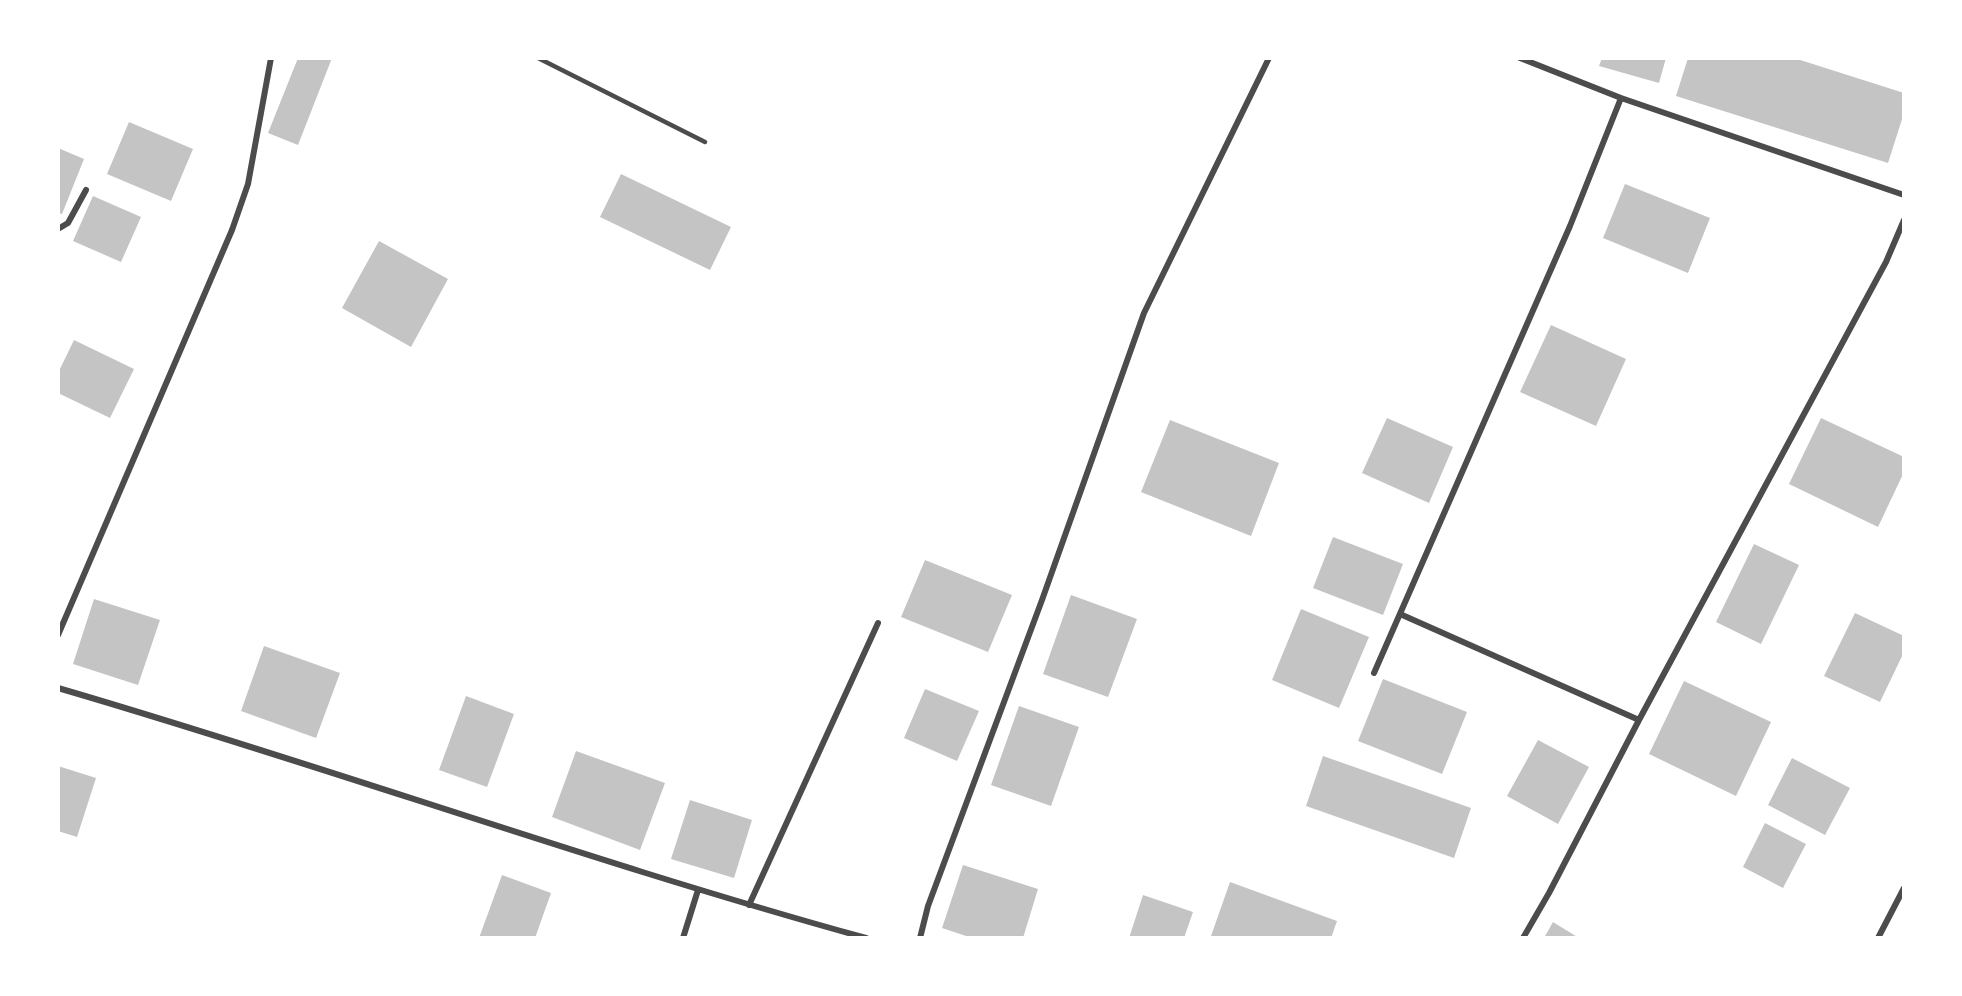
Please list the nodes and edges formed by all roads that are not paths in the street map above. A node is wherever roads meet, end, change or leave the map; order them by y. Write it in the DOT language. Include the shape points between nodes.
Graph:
graph roads {
  1 [pos="271,58"];
  2 [pos="537,58"];
  3 [pos="1269,58"];
  4 [pos="1520,58"];
  5 [pos="1621,98"];
  6 [pos="705,142"];
  7 [pos="86,190"];
  8 [pos="1904,195"];
  9 [pos="1904,220"];
  10 [pos="58,229"];
  11 [pos="1400,614"];
  12 [pos="878,623"];
  13 [pos="58,635"];
  14 [pos="1374,673"];
  15 [pos="58,688"];
  16 [pos="1639,720"];
  17 [pos="1904,888"];
  18 [pos="698,890"];
  19 [pos="748,905"];
  20 [pos="683,938"];
  21 [pos="866,938"];
  22 [pos="920,938"];
  23 [pos="1523,938"];
  24 [pos="1878,938"];
  1 -- 13 [label="street" via="248,184 232,230"];
  2 -- 6 [label="lane"];
  3 -- 22 [label="street" via="1144,313 928,906"];
  4 -- 5 [label="street"];
  5 -- 8 [label="street"];
  5 -- 11 [label="street" via="1570,226"];
  7 -- 10 [label="street" via="68,224"];
  9 -- 16 [label="street" via="1880,273"];
  11 -- 14 [label="street"];
  11 -- 16 [label="street"];
  12 -- 19 [label="street"];
  15 -- 18 [label="street"];
  16 -- 23 [label="street"];
  17 -- 24 [label="street"];
  18 -- 19 [label="street"];
  18 -- 20 [label="street"];
  19 -- 21 [label="street"];
}
